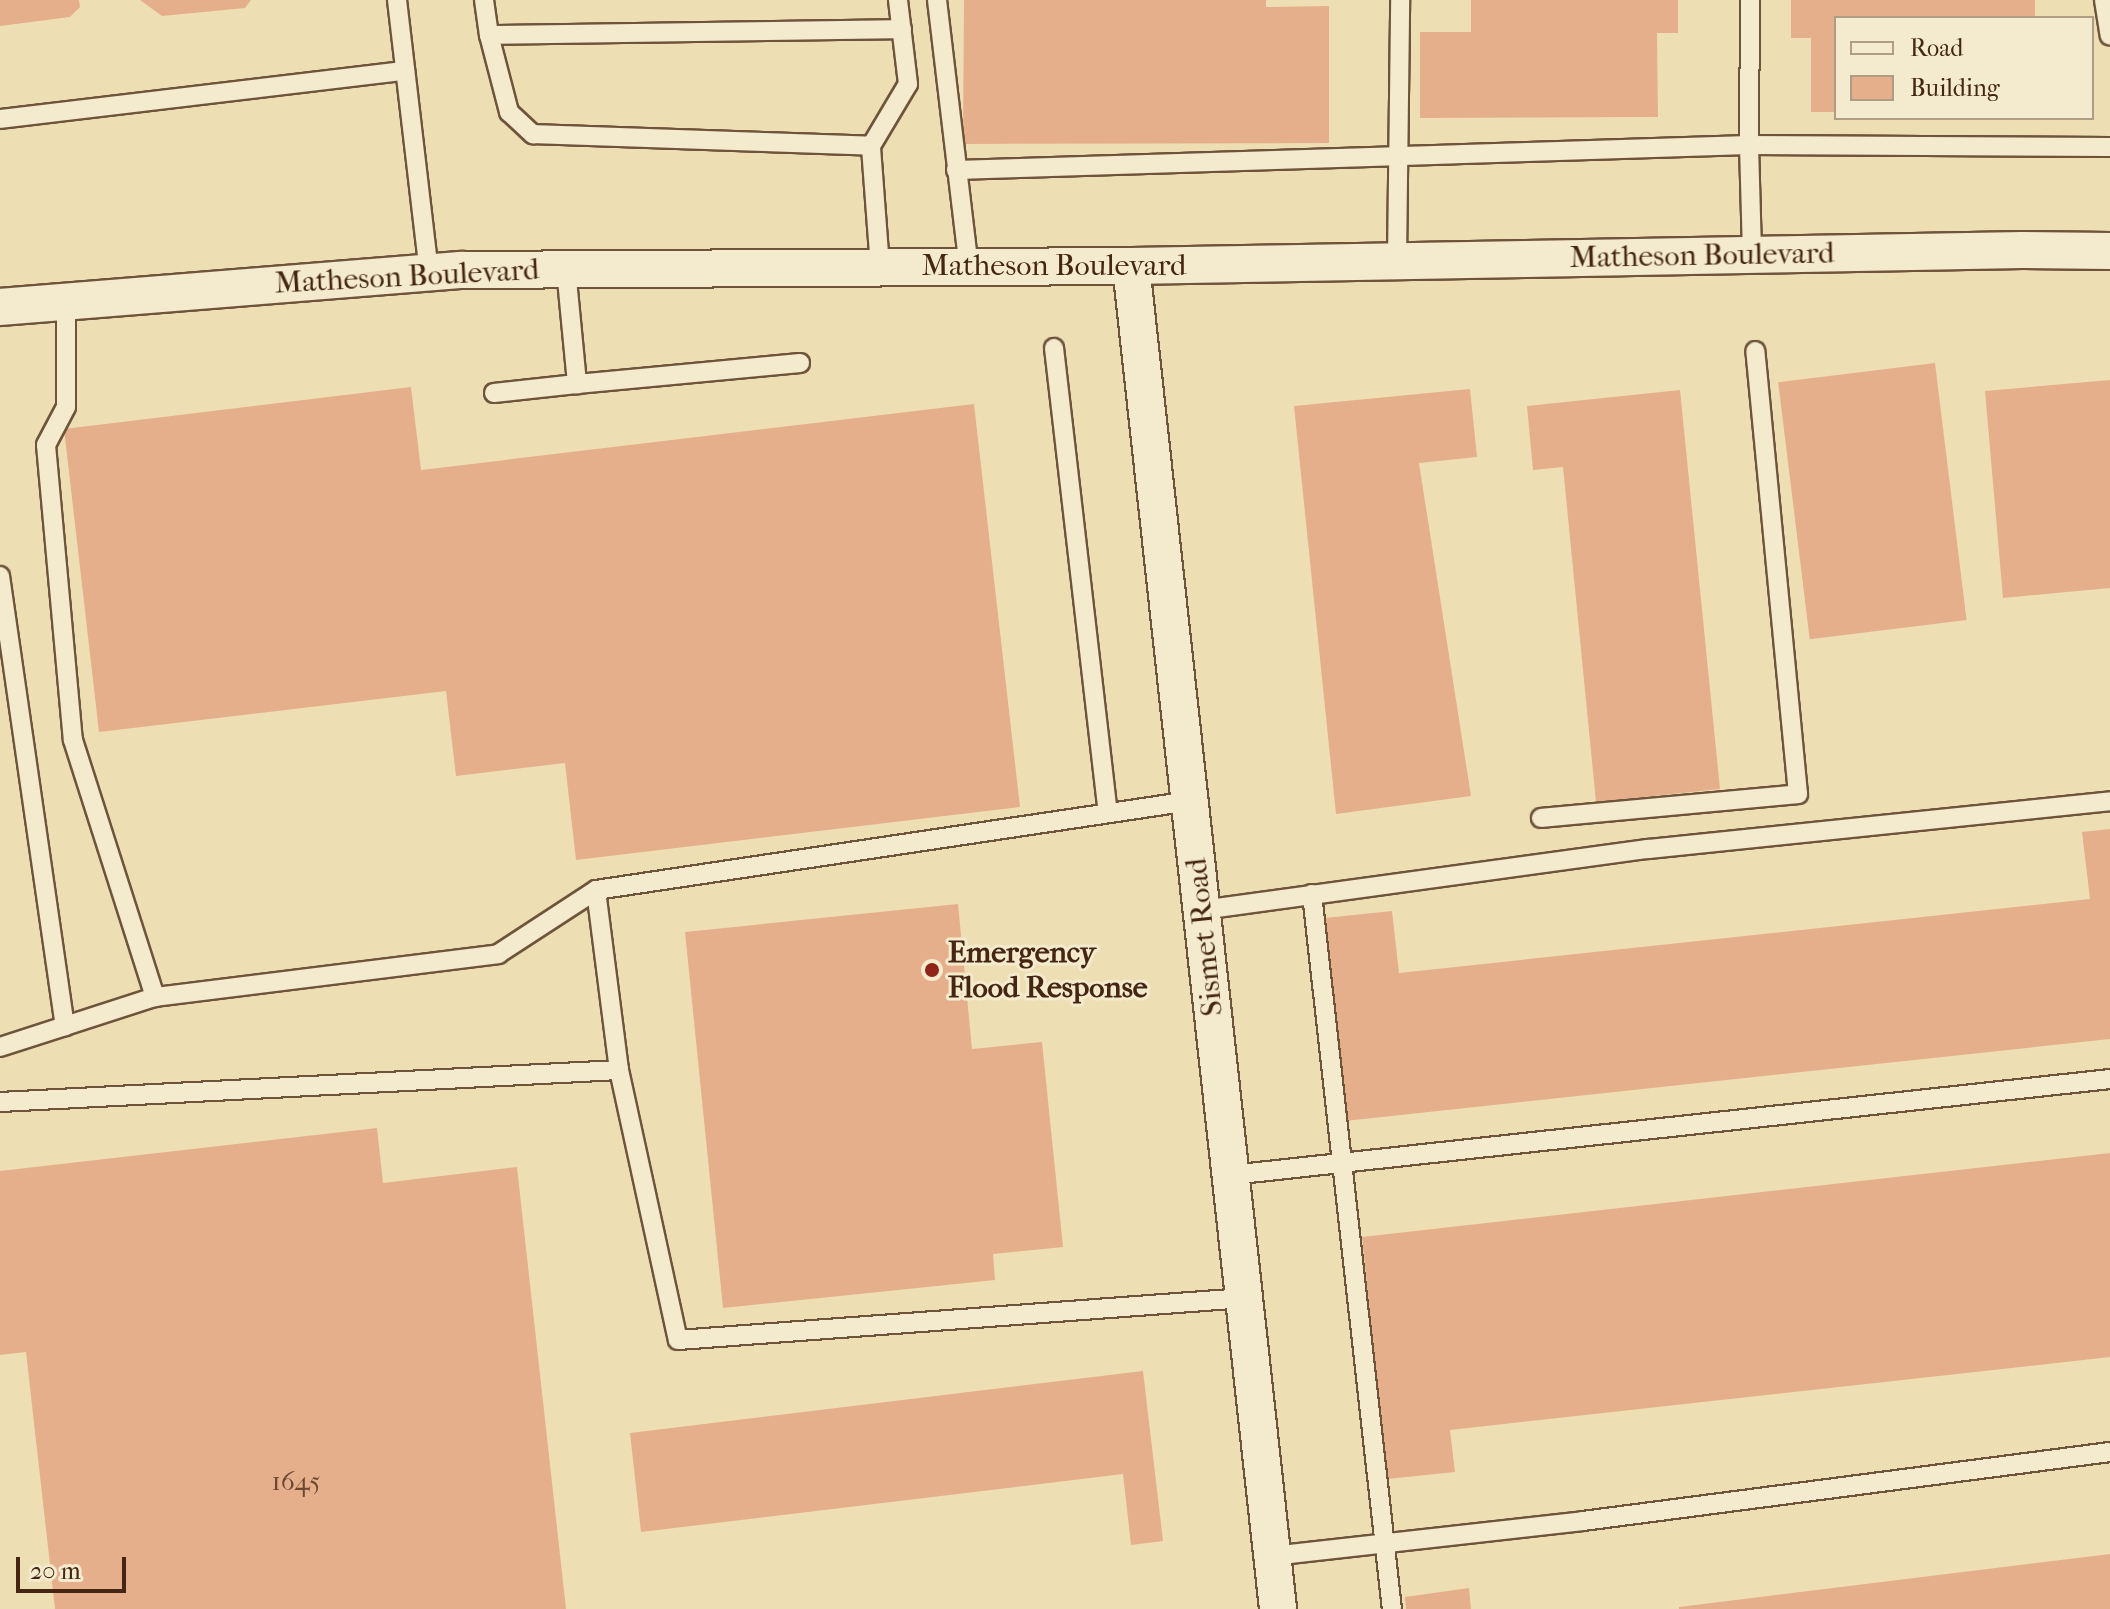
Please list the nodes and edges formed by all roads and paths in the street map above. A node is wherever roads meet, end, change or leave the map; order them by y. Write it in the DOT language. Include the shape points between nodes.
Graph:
graph roads {
  1 [pos="397,0"];
  2 [pos="484,0"];
  3 [pos="898,0"];
  4 [pos="937,0"];
  5 [pos="1400,0"];
  6 [pos="1750,0"];
  7 [pos="2104,0"];
  8 [pos="902,29"];
  9 [pos="489,35"];
  10 [pos="2110,36"];
  11 [pos="405,71"];
  12 [pos="0,119"];
  13 [pos="1749,145"];
  14 [pos="871,146"];
  15 [pos="2110,147"];
  16 [pos="1398,153"];
  17 [pos="956,170"];
  18 [pos="2110,251"];
  19 [pos="1752,255"];
  20 [pos="1397,261"];
  21 [pos="1131,266"];
  22 [pos="880,267"];
  23 [pos="969,267"];
  24 [pos="566,269"];
  25 [pos="429,273"];
  26 [pos="66,302"];
  27 [pos="0,307"];
  28 [pos="1054,348"];
  29 [pos="1755,351"];
  30 [pos="800,363"];
  31 [pos="577,384"];
  32 [pos="494,393"];
  33 [pos="0,576"];
  34 [pos="1190,801"];
  35 [pos="2110,801"];
  36 [pos="1108,813"];
  37 [pos="1541,818"];
  38 [pos="596,890"];
  39 [pos="1312,894"];
  40 [pos="1202,910"];
  41 [pos="155,997"];
  42 [pos="65,1026"];
  43 [pos="0,1047"];
  44 [pos="619,1070"];
  45 [pos="2110,1079"];
  46 [pos="0,1102"];
  47 [pos="1342,1165"];
  48 [pos="1231,1175"];
  49 [pos="1244,1298"];
  50 [pos="2110,1452"];
  51 [pos="1384,1543"];
  52 [pos="1272,1556"];
  53 [pos="1278,1609"];
  54 [pos="1392,1609"];
  1 -- 11 [label="lane"];
  2 -- 9 [label="lane"];
  3 -- 8 [label="lane"];
  4 -- 17 [label="lane"];
  5 -- 16 [label="lane"];
  6 -- 13 [label="lane"];
  7 -- 10 [label="lane"];
  8 -- 9 [label="lane"];
  8 -- 14 [label="lane" via="908,84"];
  9 -- 14 [label="lane" via="509,112 533,134"];
  11 -- 12 [label="lane"];
  11 -- 25 [label="lane"];
  13 -- 15 [label="lane"];
  13 -- 16 [label="lane"];
  13 -- 19 [label="lane"];
  14 -- 22 [label="lane"];
  16 -- 17 [label="lane"];
  16 -- 20 [label="lane"];
  17 -- 23 [label="lane"];
  18 -- 19 [label="street, Matheson Boulevard"];
  19 -- 20 [label="street, Matheson Boulevard"];
  20 -- 21 [label="street, Matheson Boulevard"];
  21 -- 23 [label="street, Matheson Boulevard"];
  21 -- 34 [label="street, Sismet Road"];
  22 -- 23 [label="street, Matheson Boulevard"];
  22 -- 24 [label="street, Matheson Boulevard"];
  24 -- 25 [label="street, Matheson Boulevard"];
  24 -- 31 [label="lane"];
  25 -- 26 [label="street, Matheson Boulevard"];
  26 -- 27 [label="street, Matheson Boulevard"];
  26 -- 41 [label="lane" via="66,407 46,445 73,740"];
  28 -- 36 [label="lane"];
  29 -- 37 [label="lane" via="1798,794"];
  30 -- 31 [label="lane"];
  31 -- 32 [label="lane"];
  33 -- 42 [label="lane"];
  34 -- 36 [label="lane"];
  34 -- 40 [label="street, Sismet Road"];
  35 -- 39 [label="lane" via="1648,849"];
  36 -- 38 [label="lane"];
  38 -- 41 [label="lane" via="498,954"];
  38 -- 44 [label="lane"];
  39 -- 40 [label="lane"];
  39 -- 47 [label="lane"];
  40 -- 48 [label="street, Sismet Road"];
  41 -- 42 [label="lane"];
  42 -- 43 [label="lane"];
  44 -- 46 [label="lane"];
  44 -- 49 [label="lane" via="678,1340"];
  45 -- 47 [label="lane"];
  47 -- 48 [label="lane"];
  47 -- 51 [label="lane"];
  48 -- 49 [label="street, Sismet Road"];
  49 -- 52 [label="street, Sismet Road"];
  50 -- 51 [label="lane"];
  51 -- 52 [label="lane"];
  51 -- 54 [label="lane"];
  52 -- 53 [label="street, Sismet Road"];
}
